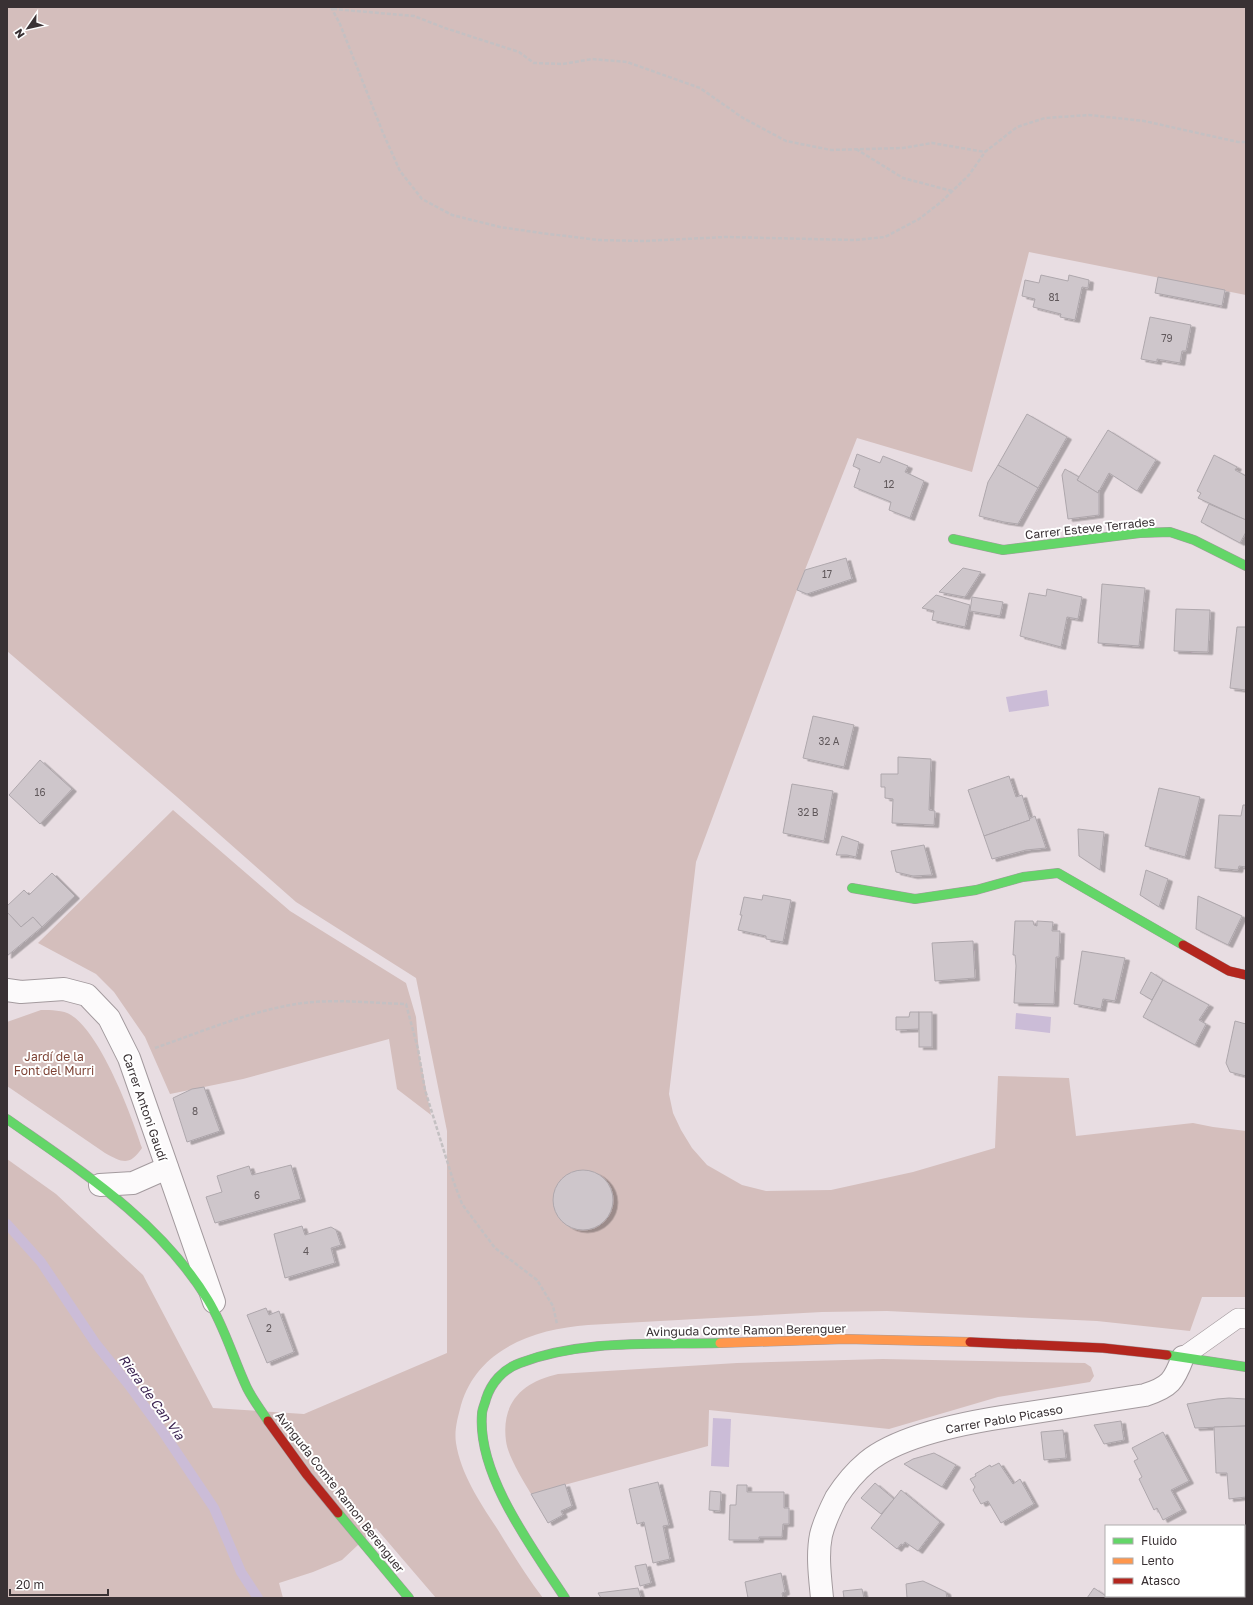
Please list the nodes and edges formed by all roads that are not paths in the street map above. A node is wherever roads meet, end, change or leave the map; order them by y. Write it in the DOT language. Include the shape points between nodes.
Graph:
graph roads {
  1 [pos="954,539"];
  2 [pos="1246,566"];
  3 [pos="852,888"];
  4 [pos="1246,975"];
  5 [pos="7,990"];
  6 [pos="7,1119"];
  7 [pos="167,1168"];
  8 [pos="100,1185"];
  9 [pos="1242,1318"];
  10 [pos="224,1331"];
  11 [pos="1183,1358"];
  12 [pos="1246,1368"];
  13 [pos="409,1598"];
  14 [pos="565,1598"];
  15 [pos="822,1598"];
  1 -- 2 [label="street, Carrer Esteve Terrades" via="1003,550 1140,533 1170,532 1194,540"];
  3 -- 4 [label="street" via="915,899 976,890 1023,877 1058,873 1230,971"];
  5 -- 7 [label="street, Carrer Antoni Gaudí" via="21,992 64,989 87,995 109,1018 130,1058"];
  6 -- 8 [label="street, Avinguda Comte Ramon Berenguer"];
  7 -- 8 [label="street, Carrer Antoni Gaudí" via="133,1183"];
  7 -- 10 [label="street, Carrer Antoni Gaudí"];
  8 -- 10 [label="street, Avinguda Comte Ramon Berenguer" via="140,1218 174,1253 204,1293"];
  9 -- 11 [label="lane"];
  10 -- 13 [label="street, Avinguda Comte Ramon Berenguer" via="251,1395 280,1440"];
  11 -- 12 [label="street, Avinguda Comte Ramon Berenguer"];
  11 -- 14 [label="street, Avinguda Comte Ramon Berenguer" via="1146,1352 1072,1347 820,1339 608,1346 562,1352 517,1364 501,1374 489,1389 482,1412 481,1433 488,1460 517,1526"];
  11 -- 15 [label="street, Carrer Pablo Picasso" via="1176,1376 1167,1385 1145,1395 985,1420 946,1429 886,1449 868,1461 844,1485 826,1518 821,1535 819,1565"];
}
